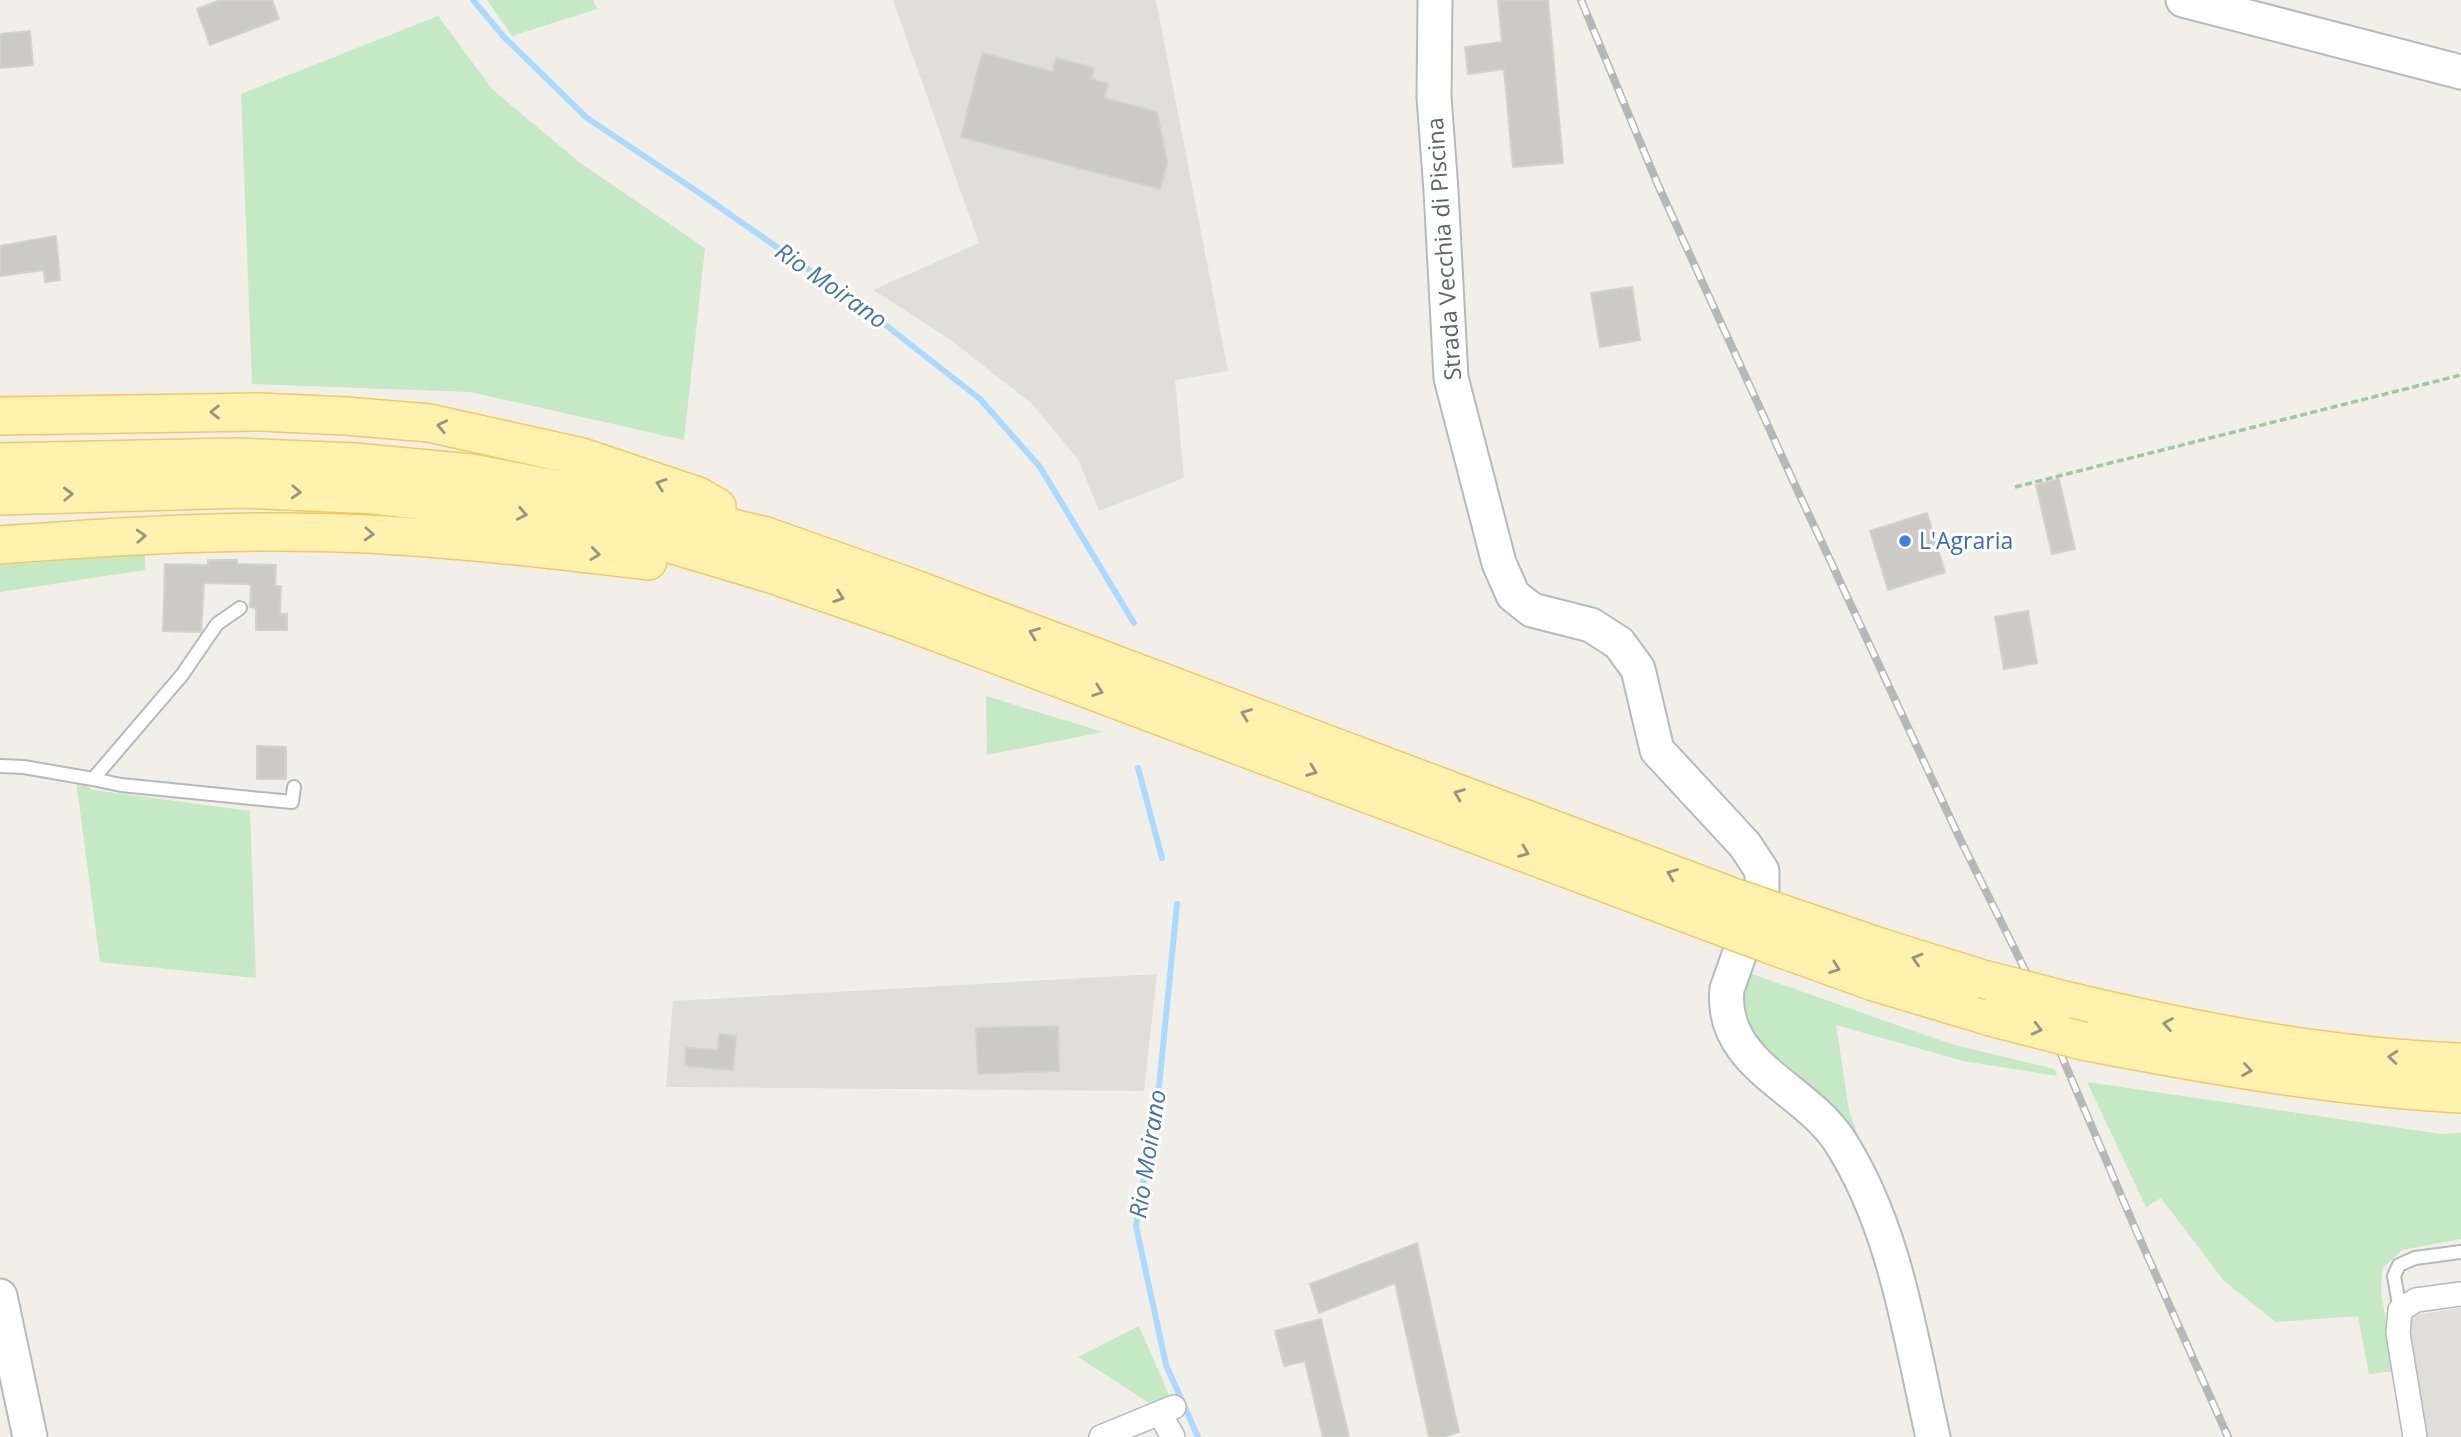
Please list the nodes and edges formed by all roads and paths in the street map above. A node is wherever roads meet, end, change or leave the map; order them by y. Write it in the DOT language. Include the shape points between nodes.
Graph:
graph roads {
  1 [pos="1435,0"];
  2 [pos="2183,0"];
  3 [pos="2461,72"];
  4 [pos="2461,375"];
  5 [pos="0,416"];
  6 [pos="0,462"];
  7 [pos="2015,487"];
  8 [pos="0,496"];
  9 [pos="766,536"];
  10 [pos="0,545"];
  11 [pos="774,575"];
  12 [pos="240,608"];
  13 [pos="0,766"];
  14 [pos="93,779"];
  15 [pos="294,787"];
  16 [pos="1730,913"];
  17 [pos="1777,930"];
  18 [pos="2461,1062"];
  19 [pos="2461,1094"];
  20 [pos="2461,1252"];
  21 [pos="2461,1294"];
  22 [pos="0,1296"];
  23 [pos="2400,1310"];
  24 [pos="30,1437"];
  25 [pos="1101,1437"];
  26 [pos="1173,1437"];
  27 [pos="1933,1437"];
  28 [pos="2415,1437"];
  1 -- 27 [label="street, Strada Vecchia di Piscina" via="1434,97 1451,378 1499,563 1513,595 1532,610 1591,625 1619,643 1638,668 1657,750 1745,845 1762,871 1762,890 1727,989 1728,1018 1747,1055 1822,1119 1839,1140 1866,1190 1889,1247"];
  2 -- 3 [label="street"];
  4 -- 7 [label="path"];
  9 -- 5 [label="main road, one-way" via="698,496 582,457 429,423 260,412"];
  6 -- 9 [label="main road" via="237,457 471,473 624,502"];
  8 -- 11 [label="main road, one-way" via="244,489 375,495 505,510 645,537"];
  16 -- 9 [label="main road, one-way" via="910,587"];
  10 -- 11 [label="main road, one-way" via="236,532 366,534 495,543"];
  11 -- 16 [label="main road, one-way"];
  12 -- 14 [label="lane" via="217,624 182,675"];
  13 -- 14 [label="lane"];
  14 -- 15 [label="lane" via="292,802"];
  16 -- 17 [label="main road, bridge"];
  18 -- 17 [label="main road, one-way, bridge" via="2345,1052 2160,1023 1983,979 1883,948"];
  17 -- 19 [label="main road, one-way, bridge" via="1874,982 2083,1041 2258,1072"];
  20 -- 23 [label="lane" via="2415,1258 2399,1265 2394,1276"];
  21 -- 23 [label="street" via="2416,1300"];
  22 -- 24 [label="street"];
  23 -- 28 [label="street" via="2398,1333"];
  25 -- 26 [label="street" via="1167,1411"];
}
